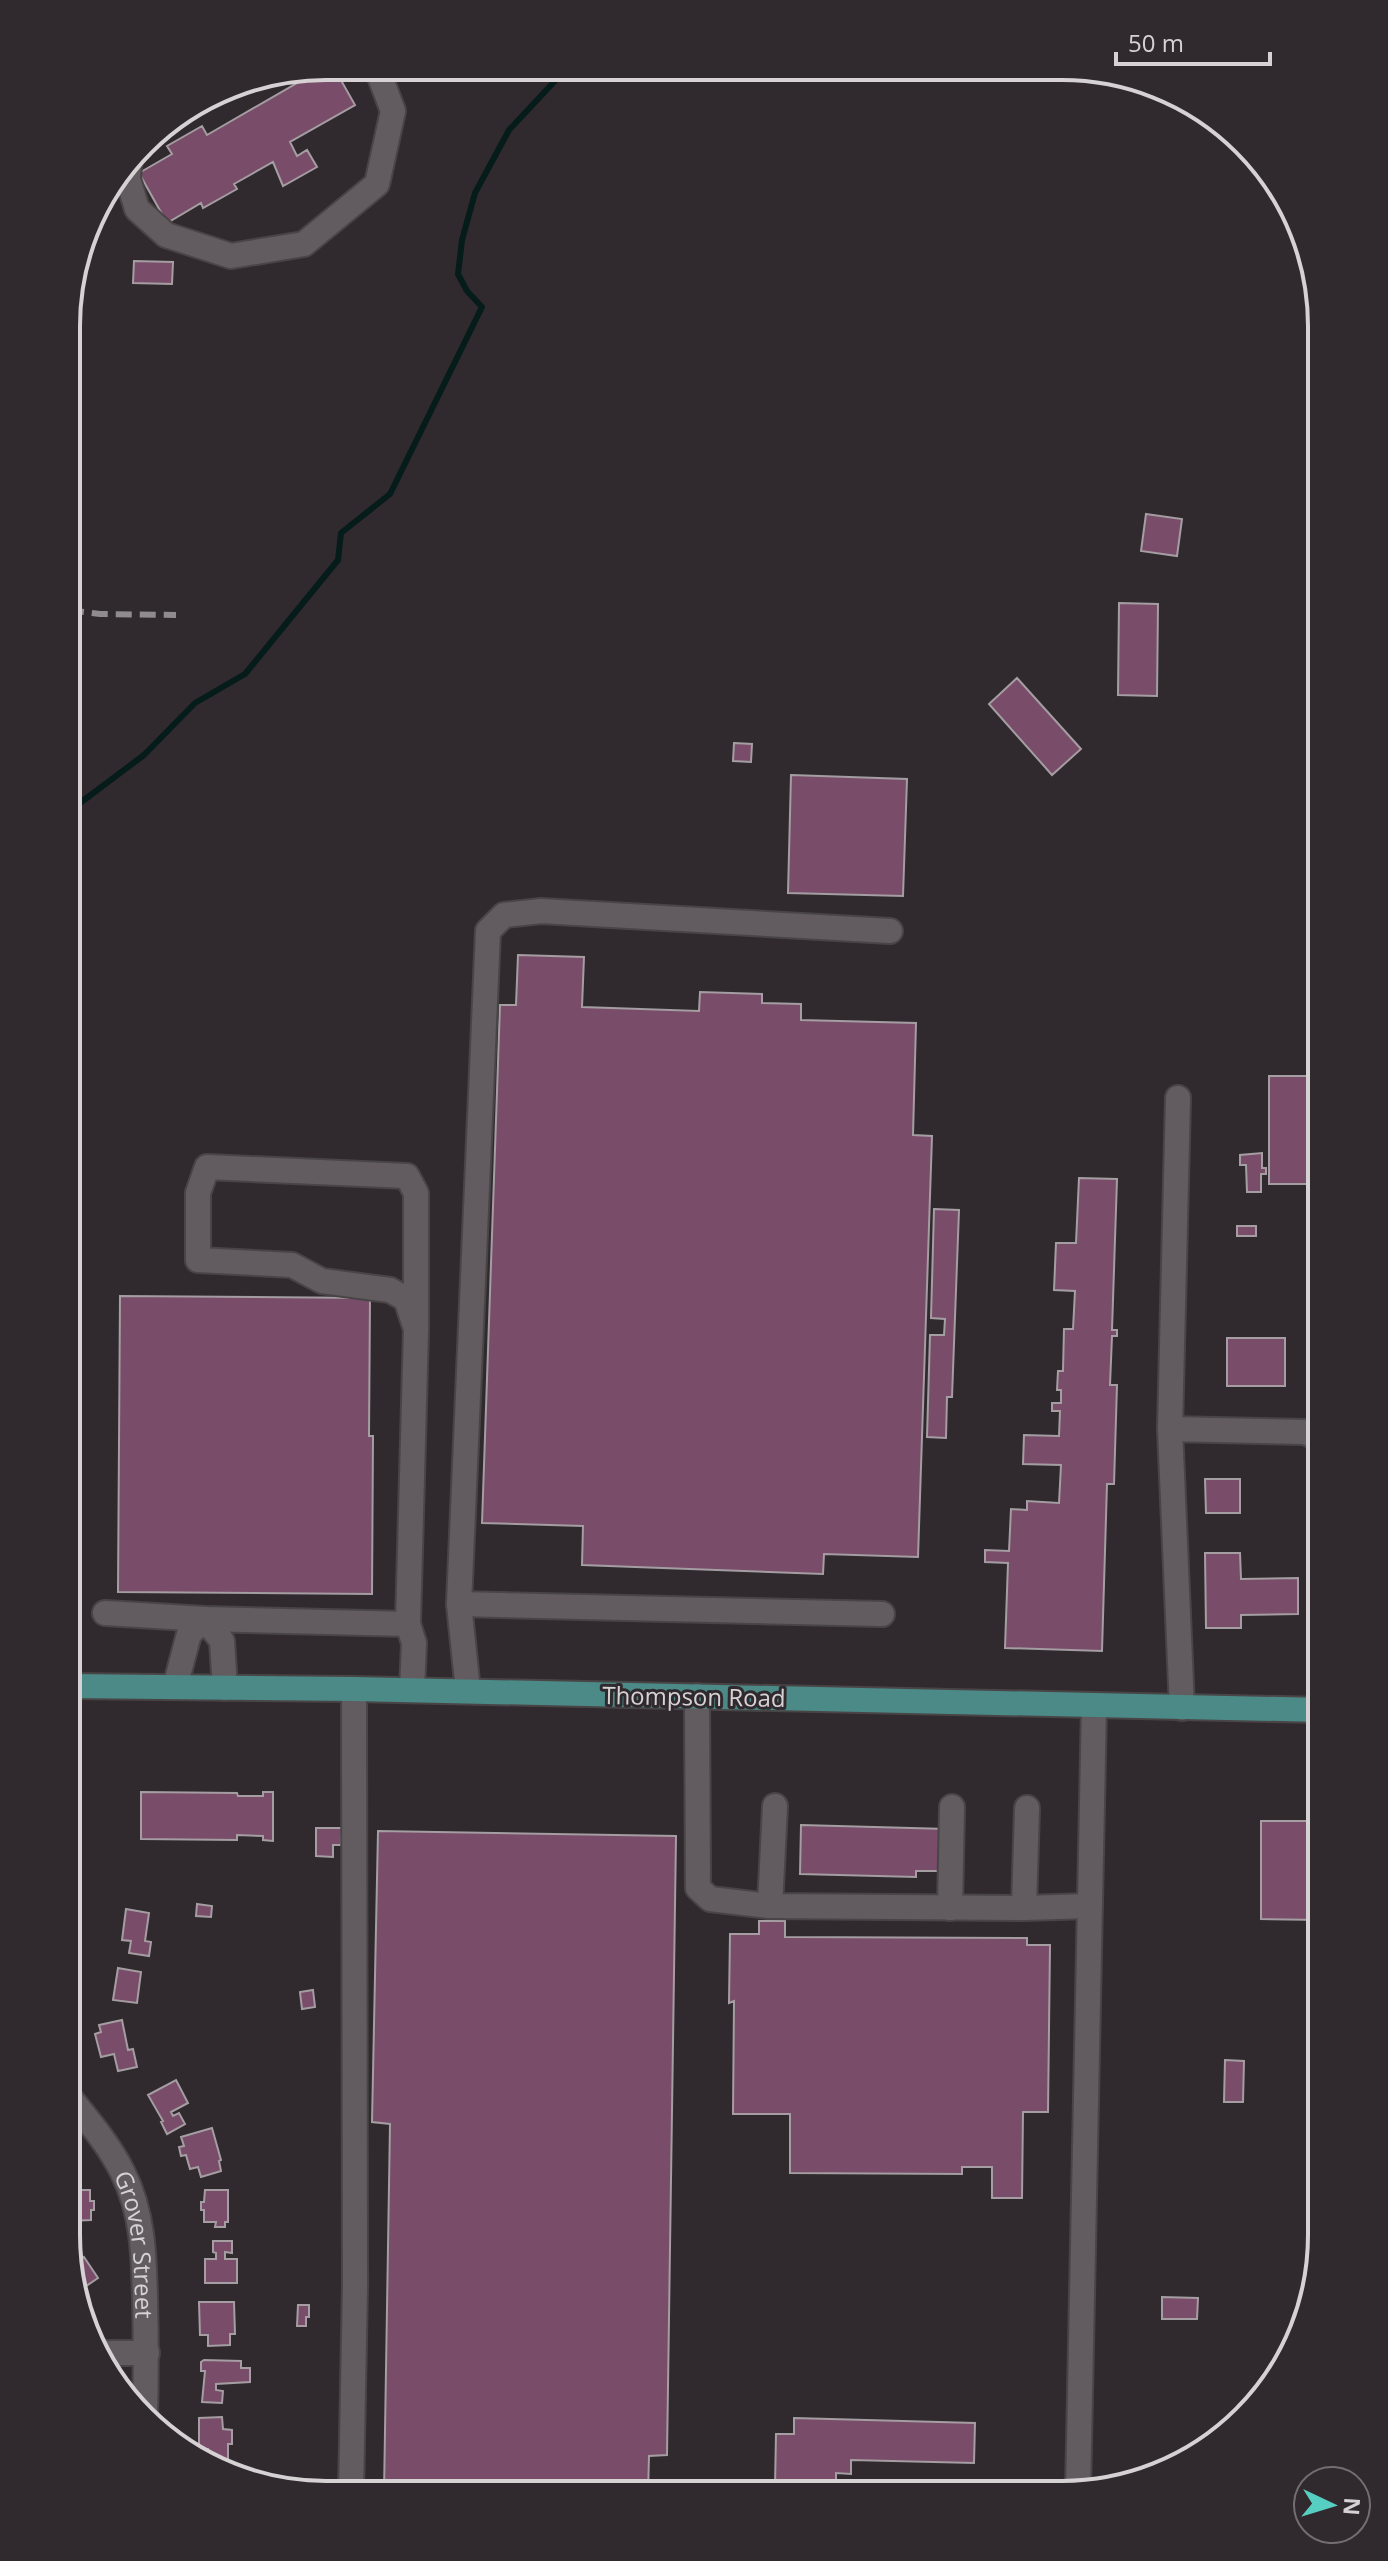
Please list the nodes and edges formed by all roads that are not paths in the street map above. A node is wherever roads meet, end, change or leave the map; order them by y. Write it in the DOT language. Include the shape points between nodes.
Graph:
graph roads {
  1 [pos="382,81"];
  2 [pos="128,180"];
  3 [pos="890,931"];
  4 [pos="1178,1098"];
  5 [pos="416,1329"];
  6 [pos="1170,1429"];
  7 [pos="1307,1433"];
  8 [pos="459,1604"];
  9 [pos="105,1613"];
  10 [pos="882,1614"];
  11 [pos="205,1619"];
  12 [pos="408,1624"];
  13 [pos="80,1686"];
  14 [pos="175,1687"];
  15 [pos="225,1688"];
  16 [pos="354,1689"];
  17 [pos="412,1690"];
  18 [pos="468,1691"];
  19 [pos="697,1696"];
  20 [pos="1094,1705"];
  21 [pos="1182,1708"];
  22 [pos="1307,1710"];
  23 [pos="775,1806"];
  24 [pos="952,1807"];
  25 [pos="1027,1808"];
  26 [pos="770,1906"];
  27 [pos="1090,1906"];
  28 [pos="950,1908"];
  29 [pos="1024,1908"];
  30 [pos="80,2112"];
  31 [pos="110,2353"];
  32 [pos="147,2353"];
  33 [pos="145,2401"];
  34 [pos="1078,2480"];
  35 [pos="351,2481"];
  1 -- 2 [label="street" via="393,111 377,184 304,244 231,256 166,235 137,209"];
  3 -- 8 [label="street" via="541,911 504,915 488,931"];
  4 -- 6 [label="street"];
  5 -- 5 [label="street" via="406,1299 390,1290 322,1281 292,1265 198,1260 198,1193 207,1167 407,1176 416,1193"];
  5 -- 12 [label="street"];
  6 -- 7 [label="street"];
  6 -- 21 [label="street"];
  8 -- 10 [label="street"];
  8 -- 18 [label="street"];
  9 -- 11 [label="street"];
  11 -- 12 [label="street"];
  11 -- 14 [label="street" via="189,1634"];
  11 -- 15 [label="street" via="222,1641"];
  12 -- 17 [label="street" via="414,1643"];
  13 -- 14 [label="main road, Thompson Road"];
  14 -- 15 [label="main road, Thompson Road"];
  15 -- 16 [label="main road, Thompson Road"];
  16 -- 17 [label="main road, Thompson Road"];
  16 -- 35 [label="street"];
  17 -- 18 [label="main road, Thompson Road"];
  18 -- 19 [label="main road, Thompson Road"];
  19 -- 20 [label="main road, Thompson Road"];
  19 -- 26 [label="street" via="698,1888 710,1899"];
  20 -- 21 [label="main road, Thompson Road"];
  20 -- 27 [label="street"];
  21 -- 22 [label="main road, Thompson Road"];
  23 -- 26 [label="street"];
  24 -- 28 [label="street"];
  25 -- 29 [label="street"];
  26 -- 28 [label="street"];
  27 -- 29 [label="street"];
  27 -- 34 [label="street"];
  28 -- 29 [label="street"];
  30 -- 32 [label="street, Grover Street" via="124,2173 139,2215"];
  31 -- 32 [label="street"];
  32 -- 33 [label="street, Grover Street"];
}
